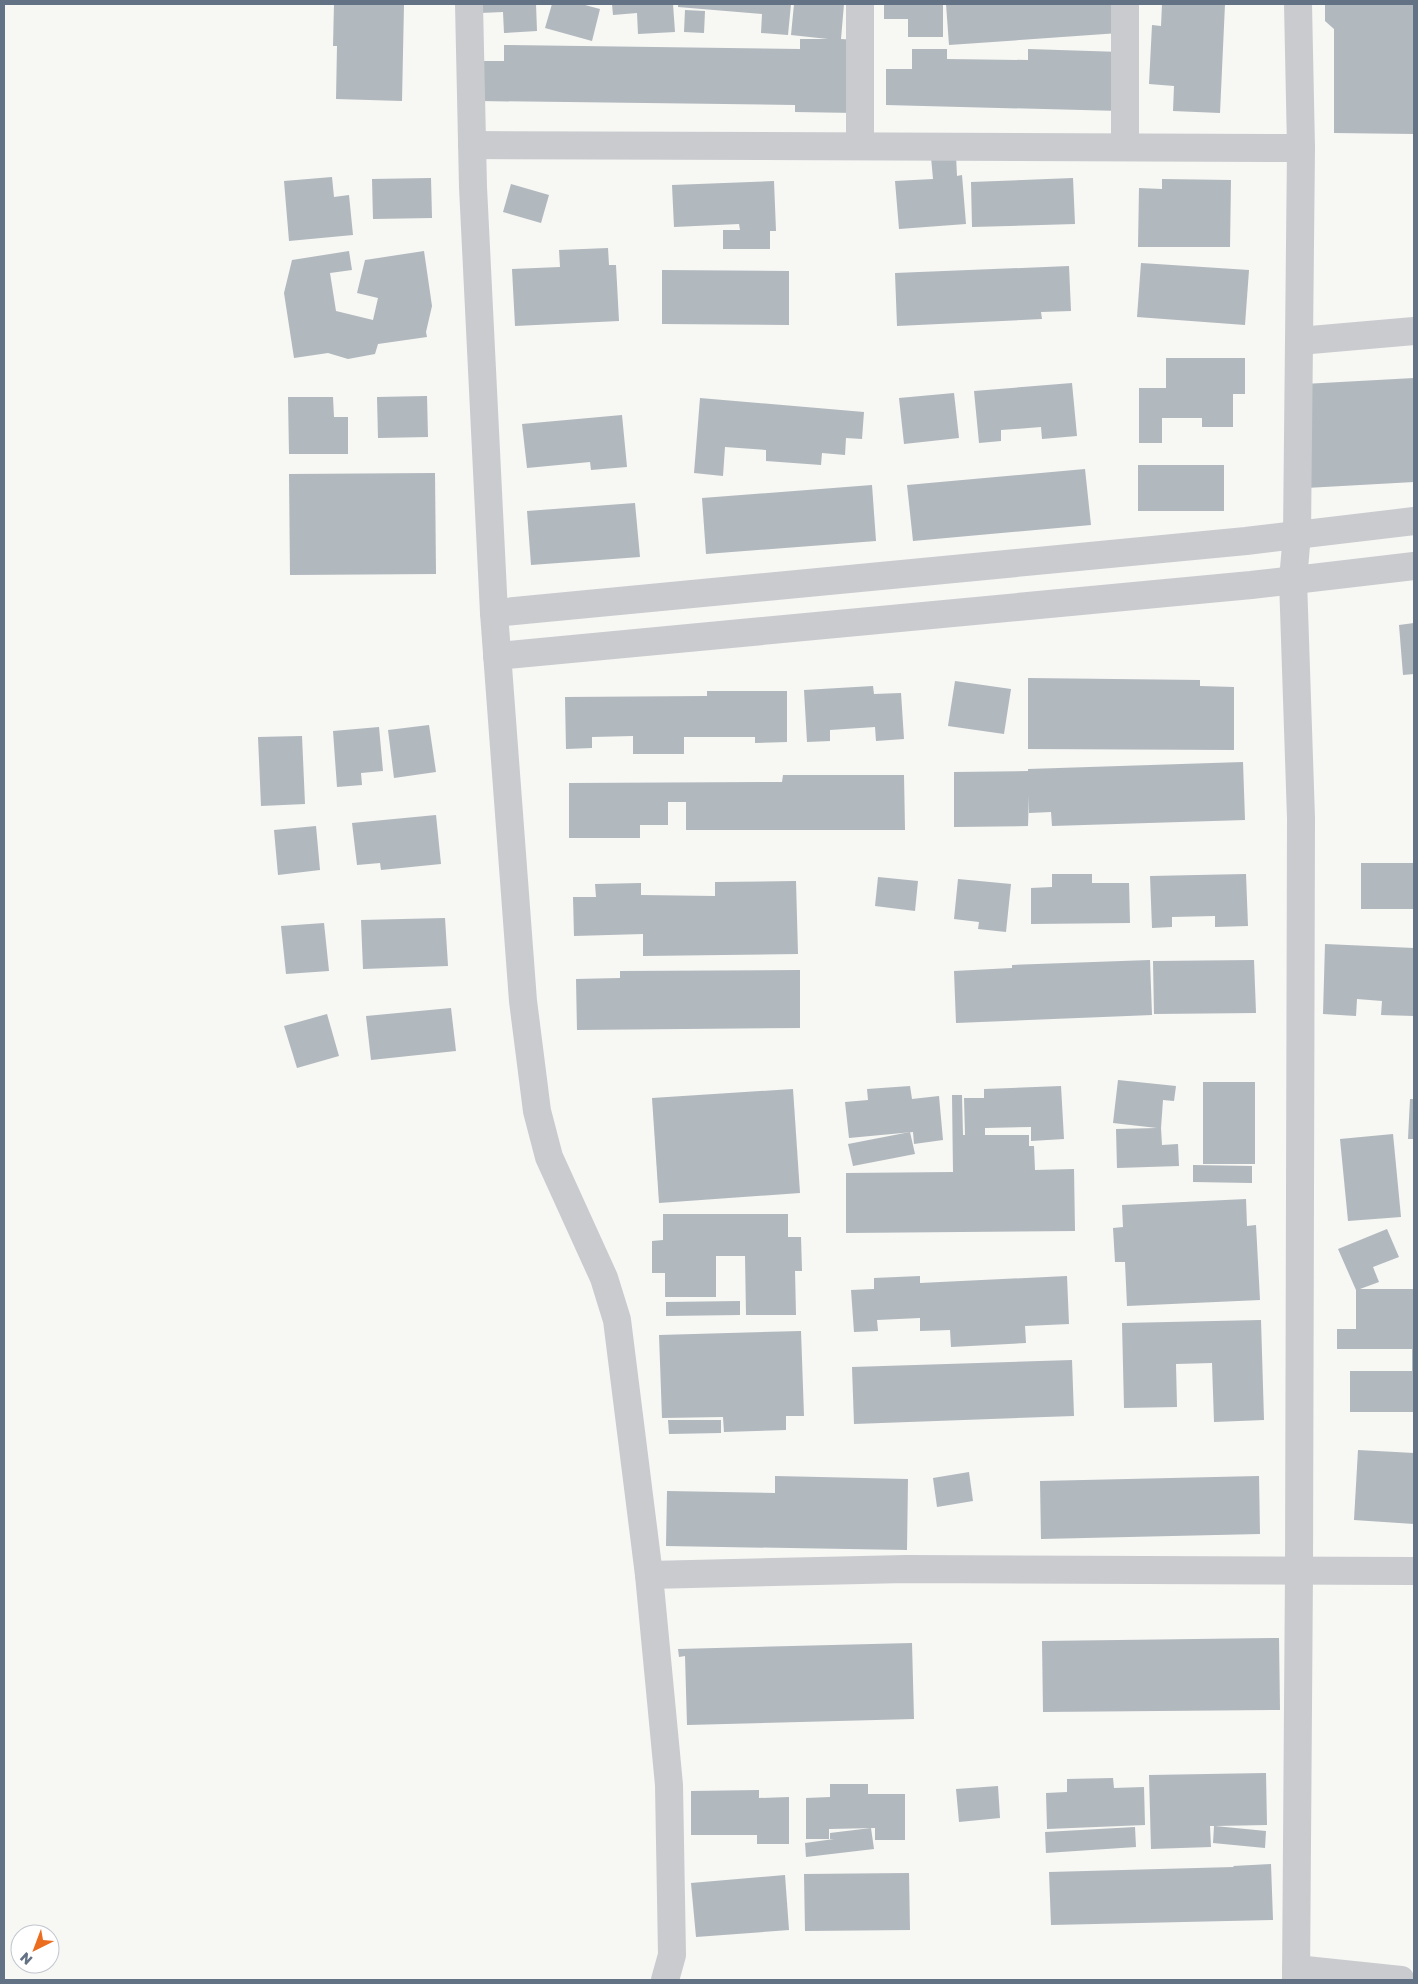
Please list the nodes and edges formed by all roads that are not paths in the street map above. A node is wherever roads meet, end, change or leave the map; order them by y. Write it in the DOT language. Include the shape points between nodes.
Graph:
graph roads {
  1 [pos="469,4"];
  2 [pos="860,4"];
  3 [pos="1125,4"];
  4 [pos="1298,4"];
  5 [pos="472,145"];
  6 [pos="860,146"];
  7 [pos="1125,147"];
  8 [pos="1301,148"];
  9 [pos="1414,331"];
  10 [pos="1299,341"];
  11 [pos="1414,521"];
  12 [pos="1297,534"];
  13 [pos="1414,566"];
  14 [pos="1293,580"];
  15 [pos="494,612"];
  16 [pos="497,656"];
  17 [pos="1299,1570"];
  18 [pos="1414,1571"];
  19 [pos="649,1575"];
  20 [pos="1296,1975"];
  21 [pos="665,1980"];
  22 [pos="1401,1980"];
  1 -- 5 [label="street"];
  2 -- 6 [label="street"];
  3 -- 7 [label="street"];
  4 -- 8 [label="street"];
  5 -- 6 [label="street"];
  5 -- 15 [label="street"];
  6 -- 7 [label="street"];
  7 -- 8 [label="street"];
  8 -- 10 [label="street"];
  9 -- 10 [label="street"];
  10 -- 12 [label="street"];
  11 -- 12 [label="street"];
  12 -- 14 [label="street"];
  12 -- 15 [label="street"];
  13 -- 14 [label="street"];
  14 -- 16 [label="street"];
  14 -- 17 [label="street" via="1300,818"];
  15 -- 16 [label="street"];
  16 -- 19 [label="street" via="523,1001 537,1111 549,1156 604,1278 617,1320"];
  17 -- 18 [label="street"];
  17 -- 19 [label="street" via="906,1569"];
  17 -- 20 [label="street"];
  19 -- 21 [label="street" via="669,1785 672,1955"];
  20 -- 22 [label="street"];
}
